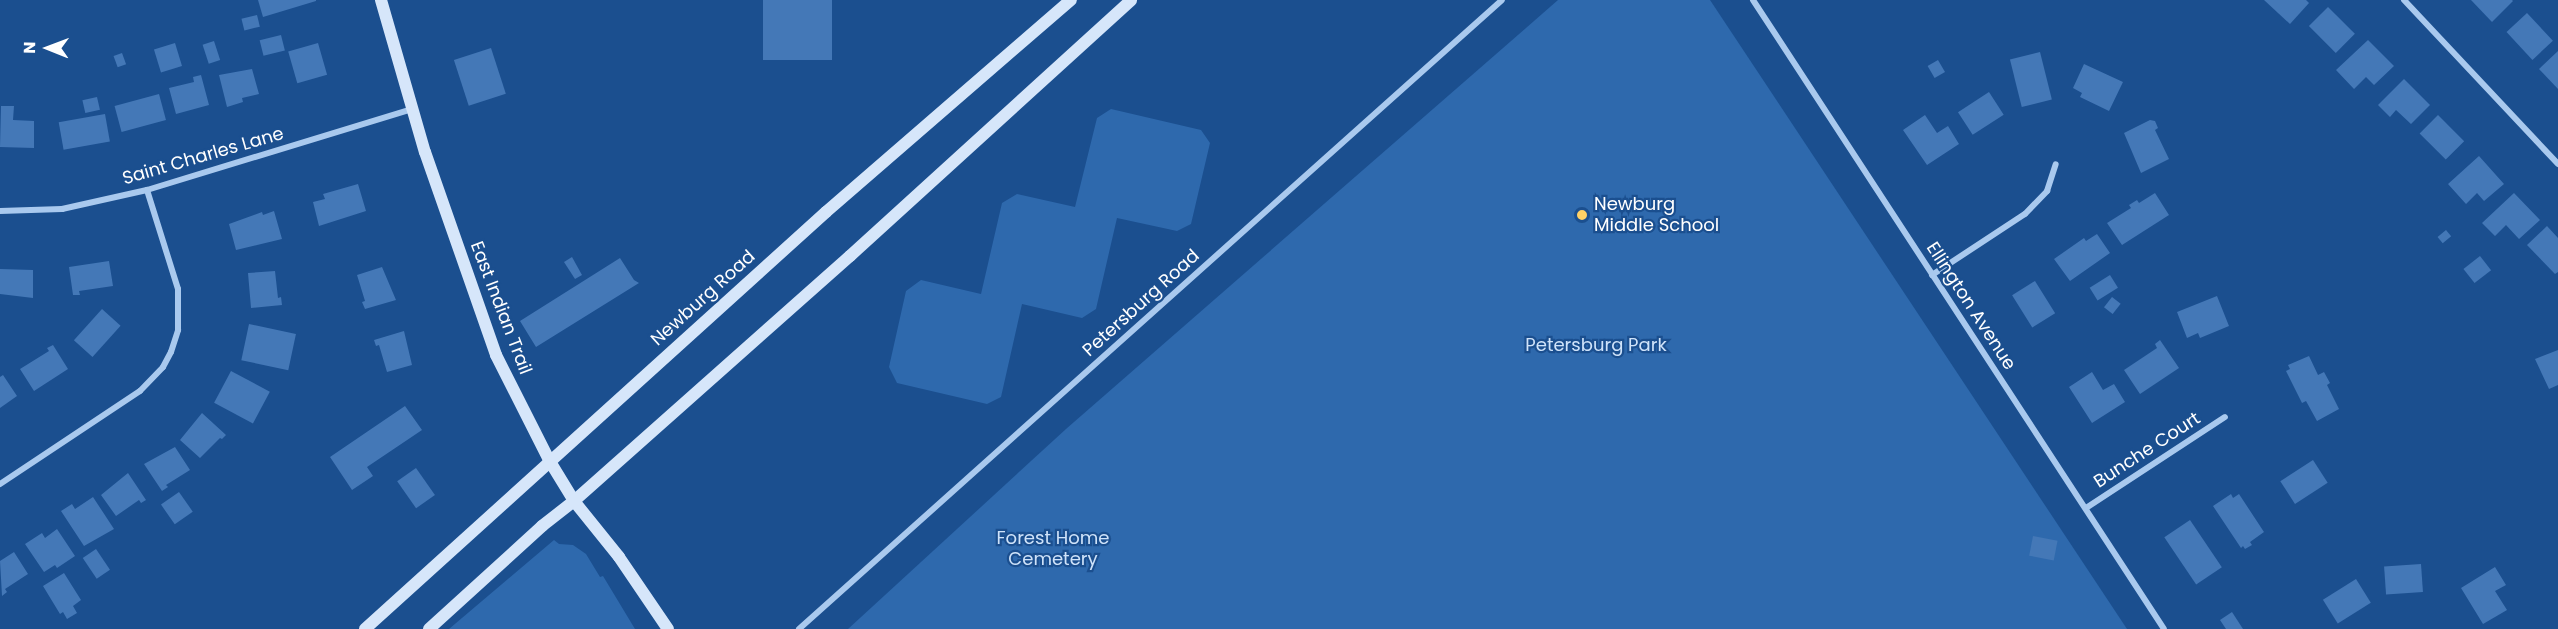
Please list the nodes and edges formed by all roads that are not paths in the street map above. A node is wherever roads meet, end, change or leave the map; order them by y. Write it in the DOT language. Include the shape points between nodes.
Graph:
graph roads {
  1 [pos="381,0"];
  2 [pos="1071,0"];
  3 [pos="1131,0"];
  4 [pos="1502,0"];
  5 [pos="1753,0"];
  6 [pos="2404,0"];
  7 [pos="412,110"];
  8 [pos="2056,164"];
  9 [pos="2558,164"];
  10 [pos="147,190"];
  11 [pos="0,211"];
  12 [pos="1932,275"];
  13 [pos="2225,417"];
  14 [pos="549,460"];
  15 [pos="0,484"];
  16 [pos="574,501"];
  17 [pos="2085,508"];
  18 [pos="364,629"];
  19 [pos="429,629"];
  20 [pos="668,629"];
  21 [pos="799,629"];
  22 [pos="2164,629"];
  1 -- 7 [label="main road, East Indian Trail"];
  2 -- 14 [label="main road, Newburg Road"];
  3 -- 16 [label="main road"];
  4 -- 21 [label="street, Petersburg Road"];
  5 -- 12 [label="street, Ellington Avenue"];
  6 -- 9 [label="street"];
  7 -- 10 [label="street, Saint Charles Lane"];
  7 -- 14 [label="main road, East Indian Trail" via="496,355"];
  8 -- 12 [label="street" via="2047,191 2033,207"];
  10 -- 11 [label="street, Saint Charles Lane" via="62,209"];
  10 -- 15 [label="street" via="178,289 178,330 171,352 163,367 140,391"];
  12 -- 17 [label="street, Ellington Avenue"];
  13 -- 17 [label="street, Bunche Court"];
  14 -- 16 [label="main road, East Indian Trail"];
  14 -- 18 [label="main road, Newburg Road"];
  16 -- 19 [label="main road"];
  16 -- 20 [label="main road, East Indian Trail" via="619,557"];
  17 -- 22 [label="street, Ellington Avenue"];
}
